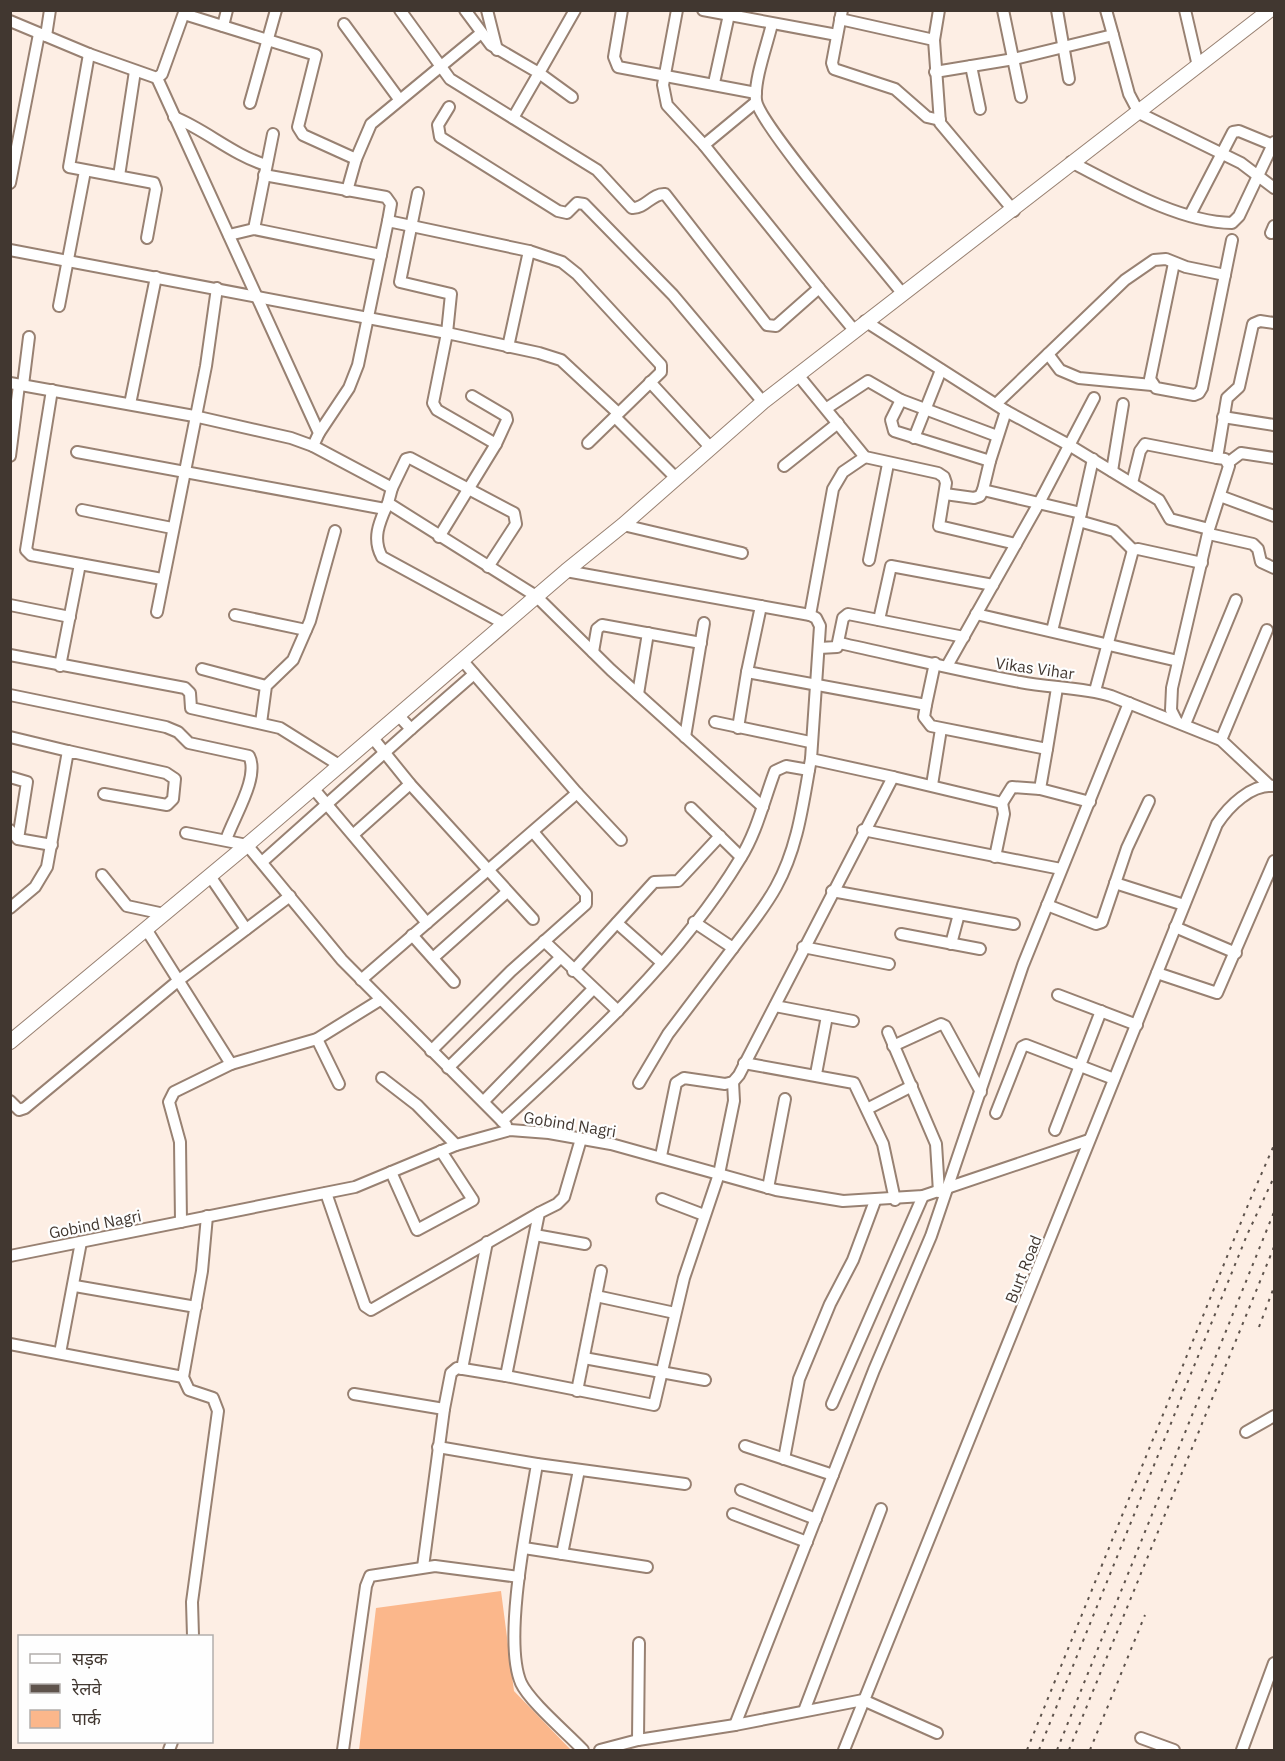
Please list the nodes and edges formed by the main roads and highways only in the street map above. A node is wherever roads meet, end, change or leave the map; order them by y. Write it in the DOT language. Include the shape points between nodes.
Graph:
graph roads {
  1 [pos="1270,10"];
  2 [pos="10,1042"];
  1 -- 2 [label="main road" via="763,402 247,845"];
}
